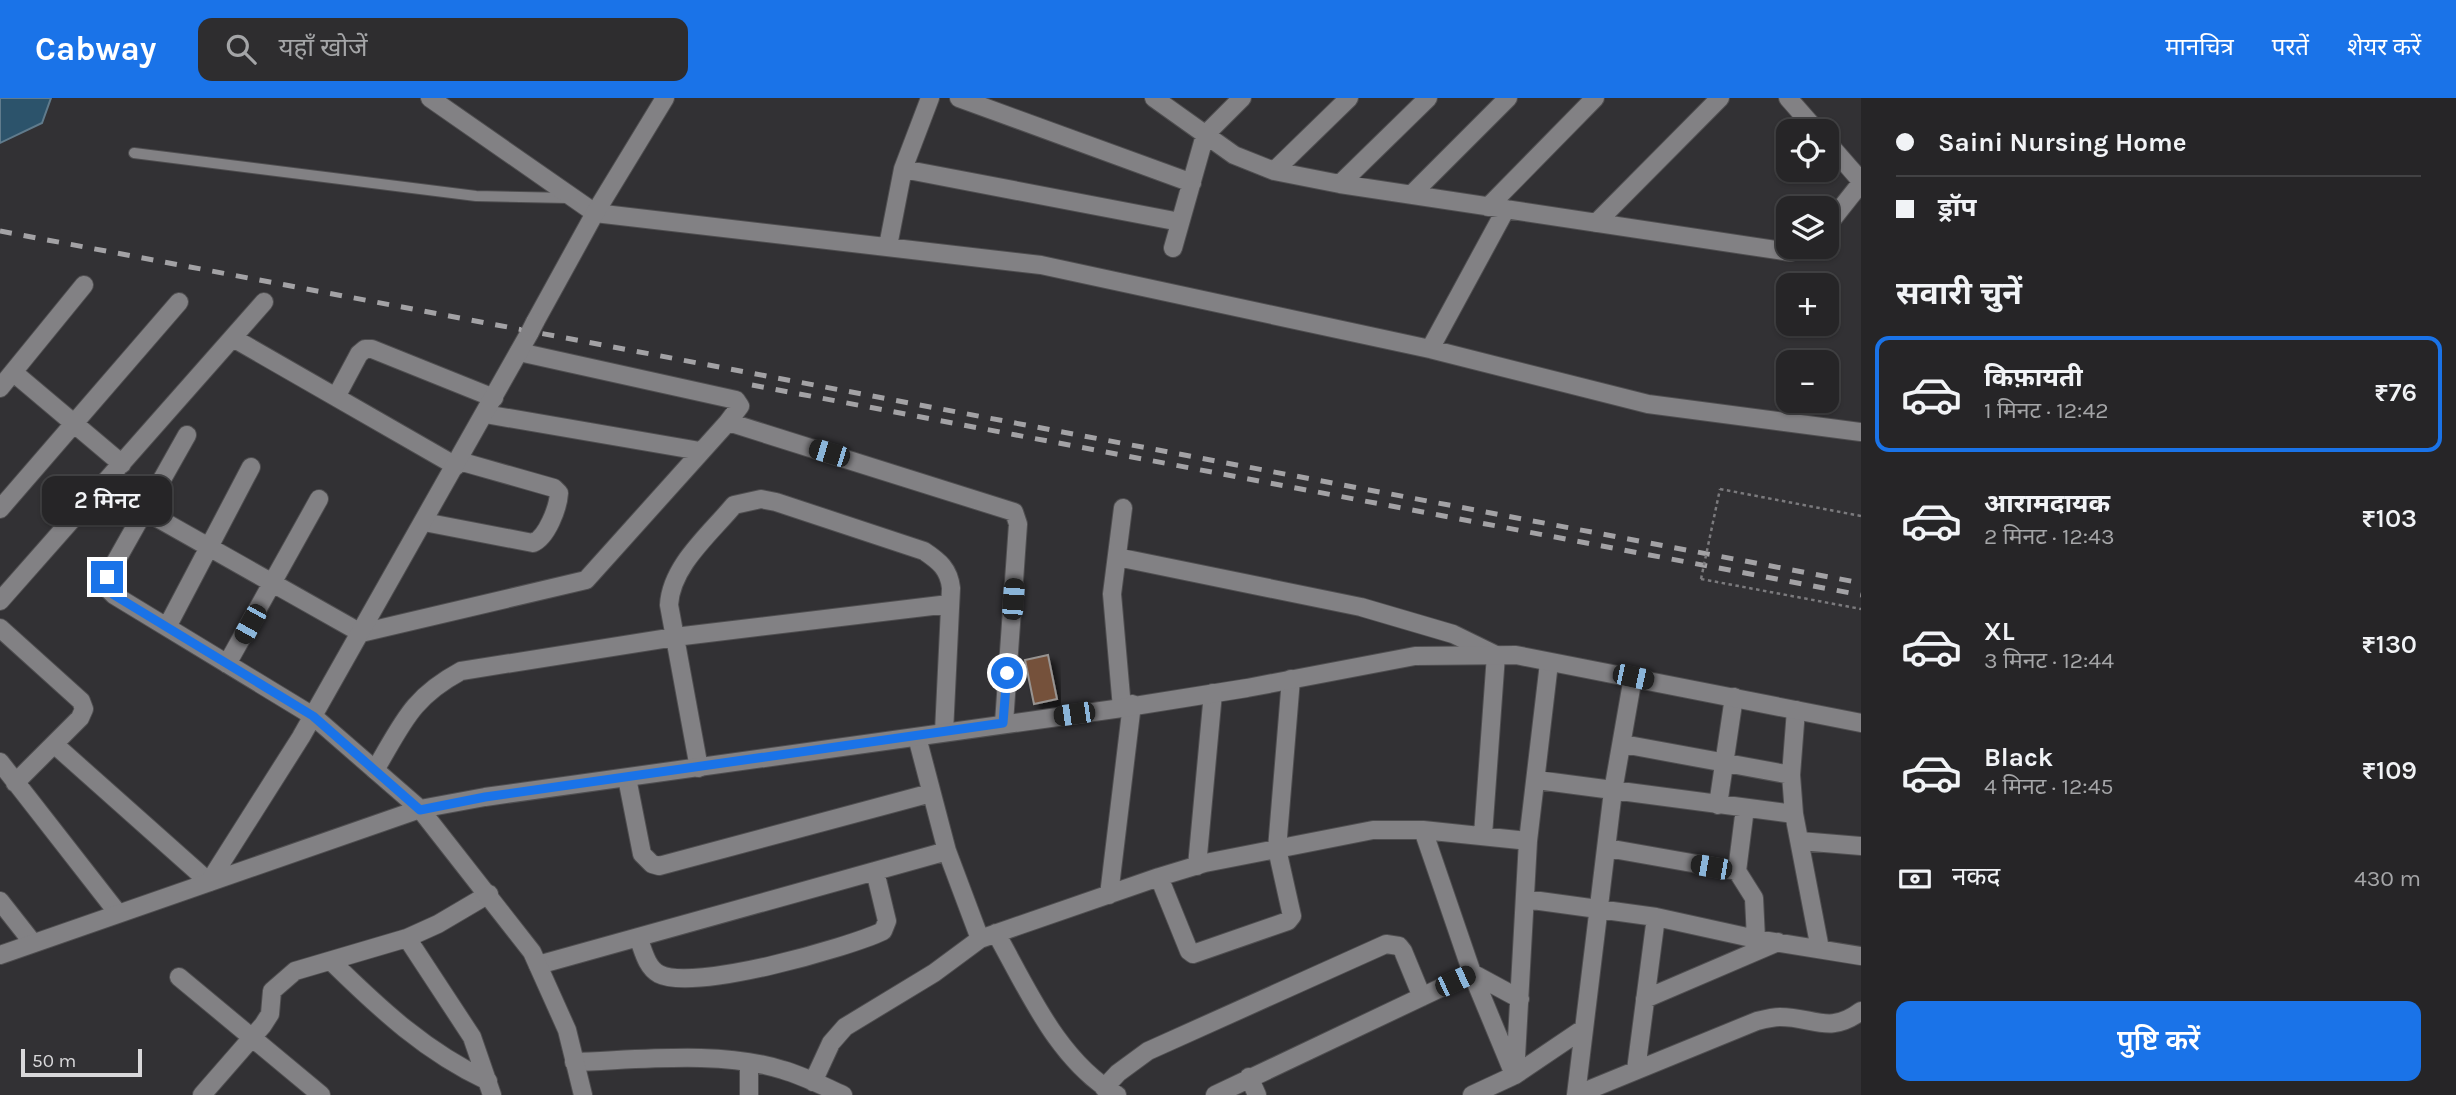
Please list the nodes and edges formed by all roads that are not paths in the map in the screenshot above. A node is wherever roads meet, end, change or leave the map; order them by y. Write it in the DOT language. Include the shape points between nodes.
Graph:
graph roads {
  1 [pos="430,98"];
  2 [pos="665,98"];
  3 [pos="930,98"];
  4 [pos="959,98"];
  5 [pos="1154,98"];
  6 [pos="1242,98"];
  7 [pos="1349,98"];
  8 [pos="1428,98"];
  9 [pos="1508,98"];
  10 [pos="1595,98"];
  11 [pos="1720,98"];
  12 [pos="1788,98"];
  13 [pos="1806,119"];
  14 [pos="1205,135"];
  15 [pos="134,153"];
  16 [pos="1839,156"];
  17 [pos="903,169"];
  18 [pos="1274,171"];
  19 [pos="1861,182"];
  20 [pos="1192,183"];
  21 [pos="1340,184"];
  22 [pos="1411,195"];
  23 [pos="573,198"];
  24 [pos="1497,208"];
  25 [pos="1839,210"];
  26 [pos="595,213"];
  27 [pos="1180,222"];
  28 [pos="1596,223"];
  29 [pos="888,246"];
  30 [pos="1172,248"];
  31 [pos="1776,250"];
  32 [pos="84,285"];
  33 [pos="179,302"];
  34 [pos="264,302"];
  35 [pos="233,338"];
  36 [pos="1430,349"];
  37 [pos="519,352"];
  38 [pos="13,372"];
  39 [pos="0,388"];
  40 [pos="336,397"];
  41 [pos="490,406"];
  42 [pos="729,422"];
  43 [pos="74,424"];
  44 [pos="1861,432"];
  45 [pos="187,435"];
  46 [pos="700,451"];
  47 [pos="458,463"];
  48 [pos="122,464"];
  49 [pos="251,467"];
  50 [pos="319,499"];
  51 [pos="1123,508"];
  52 [pos="0,509"];
  53 [pos="145,511"];
  54 [pos="424,522"];
  55 [pos="209,547"];
  56 [pos="1116,557"];
  57 [pos="273,583"];
  58 [pos="0,601"];
  59 [pos="949,604"];
  60 [pos="167,627"];
  61 [pos="0,628"];
  62 [pos="361,632"];
  63 [pos="675,637"];
  64 [pos="1496,655"];
  65 [pos="1549,663"];
  66 [pos="228,664"];
  67 [pos="1633,677"];
  68 [pos="1291,679"];
  69 [pos="1213,693"];
  70 [pos="1734,697"];
  71 [pos="1127,706"];
  72 [pos="1796,710"];
  73 [pos="313,716"];
  74 [pos="1003,723"];
  75 [pos="1861,723"];
  76 [pos="944,733"];
  77 [pos="917,737"];
  78 [pos="54,744"];
  79 [pos="1623,744"];
  80 [pos="0,762"];
  81 [pos="1724,762"];
  82 [pos="699,768"];
  83 [pos="375,770"];
  84 [pos="1791,775"];
  85 [pos="627,778"];
  86 [pos="1537,780"];
  87 [pos="15,783"];
  88 [pos="1613,791"];
  89 [pos="931,793"];
  90 [pos="1718,805"];
  91 [pos="1745,808"];
  92 [pos="420,810"];
  93 [pos="1794,814"];
  94 [pos="1423,830"];
  95 [pos="1483,835"];
  96 [pos="1528,841"];
  97 [pos="1800,841"];
  98 [pos="1861,846"];
  99 [pos="1606,848"];
  100 [pos="1277,849"];
  101 [pos="947,851"];
  102 [pos="1196,866"];
  103 [pos="875,871"];
  104 [pos="1737,871"];
  105 [pos="1159,877"];
  106 [pos="209,881"];
  107 [pos="489,894"];
  108 [pos="1109,895"];
  109 [pos="1525,899"];
  110 [pos="0,901"];
  111 [pos="1597,909"];
  112 [pos="117,912"];
  113 [pos="1656,917"];
  114 [pos="988,936"];
  115 [pos="638,937"];
  116 [pos="407,938"];
  117 [pos="1756,939"];
  118 [pos="1778,942"];
  119 [pos="33,943"];
  120 [pos="1820,949"];
  121 [pos="0,955"];
  122 [pos="1861,956"];
  123 [pos="332,962"];
  124 [pos="538,965"];
  125 [pos="1472,973"];
  126 [pos="179,977"];
  127 [pos="1422,997"];
  128 [pos="1520,999"];
  129 [pos="1645,999"];
  130 [pos="1861,1011"];
  131 [pos="1583,1029"];
  132 [pos="252,1038"];
  133 [pos="575,1062"];
  134 [pos="749,1063"];
  135 [pos="1636,1070"];
  136 [pos="1515,1075"];
  137 [pos="1249,1077"];
  138 [pos="813,1082"];
  139 [pos="490,1088"];
  140 [pos="1110,1091"];
  141 [pos="202,1095"];
  142 [pos="321,1095"];
  143 [pos="583,1095"];
  144 [pos="749,1095"];
  145 [pos="843,1095"];
  146 [pos="1216,1095"];
  147 [pos="1257,1095"];
  148 [pos="1472,1095"];
  149 [pos="1576,1095"];
  1 -- 23 [label="street"];
  2 -- 26 [label="street"];
  3 -- 17 [label="street"];
  4 -- 20 [label="street"];
  5 -- 14 [label="street"];
  6 -- 14 [label="street"];
  7 -- 18 [label="street"];
  8 -- 21 [label="street"];
  9 -- 22 [label="street"];
  10 -- 24 [label="street"];
  11 -- 28 [label="street"];
  12 -- 13 [label="street"];
  14 -- 18 [label="street" via="1234,155"];
  14 -- 20 [label="street"];
  15 -- 23 [label="lane" via="476,196"];
  16 -- 19 [label="street"];
  17 -- 27 [label="street"];
  17 -- 29 [label="street"];
  18 -- 21 [label="street"];
  19 -- 25 [label="street"];
  20 -- 27 [label="street"];
  21 -- 22 [label="street"];
  22 -- 24 [label="street"];
  23 -- 26 [label="street"];
  24 -- 28 [label="street"];
  24 -- 36 [label="street"];
  26 -- 29 [label="street"];
  26 -- 37 [label="street, bridge"];
  27 -- 30 [label="street"];
  28 -- 31 [label="street"];
  29 -- 36 [label="street" via="1041,265"];
  32 -- 38 [label="street"];
  33 -- 43 [label="street"];
  34 -- 35 [label="street"];
  35 -- 40 [label="street"];
  35 -- 48 [label="street"];
  36 -- 44 [label="street" via="1648,404"];
  37 -- 41 [label="street"];
  37 -- 42 [label="street" via="736,400 740,406"];
  38 -- 39 [label="street"];
  38 -- 43 [label="street"];
  40 -- 41 [label="street" via="359,354 372,349"];
  40 -- 47 [label="street"];
  41 -- 46 [label="street"];
  41 -- 47 [label="street"];
  42 -- 46 [label="street"];
  42 -- 74 [label="street" via="1014,512 1018,524"];
  43 -- 48 [label="street"];
  43 -- 52 [label="street"];
  45 -- 53 [label="street"];
  46 -- 62 [label="street" via="586,580"];
  47 -- 54 [label="street"];
  47 -- 54 [label="street" via="554,488 558,500 545,533 539,540 523,542"];
  48 -- 58 [label="street"];
  49 -- 55 [label="street"];
  50 -- 57 [label="street"];
  51 -- 56 [label="street"];
  53 -- 55 [label="street"];
  53 -- 60 [label="street" via="107,577 106,587"];
  54 -- 62 [label="street"];
  55 -- 57 [label="street"];
  55 -- 60 [label="street"];
  56 -- 64 [label="street" via="1361,607 1453,634"];
  56 -- 71 [label="street" via="1112,594"];
  57 -- 62 [label="street"];
  57 -- 66 [label="street"];
  59 -- 63 [label="street"];
  59 -- 63 [label="street" via="950,576 940,561 924,551 776,502 747,500 734,505 670,587 668,605"];
  59 -- 76 [label="street"];
  60 -- 66 [label="street"];
  61 -- 78 [label="street" via="81,701 80,718"];
  62 -- 73 [label="street"];
  63 -- 82 [label="street"];
  63 -- 83 [label="street" via="461,671 433,686 411,710"];
  64 -- 65 [label="street"];
  64 -- 68 [label="street" via="1415,656"];
  64 -- 95 [label="street"];
  65 -- 67 [label="street"];
  65 -- 86 [label="street"];
  66 -- 73 [label="street"];
  67 -- 70 [label="street"];
  67 -- 79 [label="street"];
  68 -- 69 [label="street"];
  68 -- 100 [label="street"];
  69 -- 71 [label="street"];
  69 -- 102 [label="street"];
  70 -- 72 [label="street"];
  70 -- 81 [label="street"];
  71 -- 74 [label="street"];
  71 -- 108 [label="street"];
  72 -- 75 [label="street"];
  72 -- 84 [label="street"];
  73 -- 83 [label="street"];
  73 -- 106 [label="street"];
  74 -- 76 [label="street"];
  76 -- 77 [label="street"];
  77 -- 82 [label="street"];
  77 -- 89 [label="street"];
  78 -- 87 [label="street"];
  78 -- 106 [label="street"];
  79 -- 81 [label="street"];
  79 -- 88 [label="street"];
  80 -- 87 [label="street"];
  81 -- 84 [label="street"];
  81 -- 90 [label="street"];
  82 -- 85 [label="street"];
  83 -- 92 [label="street"];
  84 -- 93 [label="street"];
  85 -- 89 [label="street" via="642,854 659,866"];
  85 -- 92 [label="street"];
  86 -- 88 [label="street"];
  86 -- 96 [label="street"];
  87 -- 112 [label="street"];
  88 -- 90 [label="street"];
  88 -- 99 [label="street"];
  89 -- 101 [label="street"];
  90 -- 91 [label="street"];
  91 -- 93 [label="street"];
  91 -- 104 [label="street"];
  92 -- 106 [label="street"];
  92 -- 107 [label="street"];
  93 -- 97 [label="street"];
  94 -- 95 [label="street"];
  94 -- 100 [label="street" via="1373,830"];
  94 -- 125 [label="street"];
  95 -- 96 [label="street"];
  96 -- 109 [label="street"];
  97 -- 98 [label="street"];
  97 -- 120 [label="street"];
  99 -- 104 [label="street"];
  99 -- 111 [label="street"];
  100 -- 102 [label="street"];
  100 -- 105 [label="street" via="1292,916 1197,954 1189,951"];
  101 -- 103 [label="street"];
  101 -- 114 [label="street"];
  102 -- 105 [label="street"];
  103 -- 115 [label="street"];
  103 -- 115 [label="street" via="887,921 883,931 761,968 728,976 664,976 651,968"];
  104 -- 117 [label="street" via="1754,898"];
  105 -- 108 [label="street"];
  106 -- 112 [label="street"];
  107 -- 116 [label="street"];
  107 -- 124 [label="street"];
  108 -- 114 [label="street"];
  109 -- 111 [label="street"];
  109 -- 128 [label="street"];
  110 -- 119 [label="street"];
  111 -- 113 [label="street"];
  111 -- 131 [label="street"];
  112 -- 119 [label="street"];
  113 -- 117 [label="street"];
  113 -- 129 [label="street"];
  114 -- 138 [label="street" via="845,1027 831,1043"];
  114 -- 140 [label="street" via="1075,1061"];
  115 -- 124 [label="street"];
  116 -- 123 [label="street"];
  116 -- 139 [label="street" via="472,1037"];
  117 -- 118 [label="street"];
  118 -- 120 [label="street"];
  118 -- 129 [label="street"];
  119 -- 121 [label="street"];
  120 -- 122 [label="street"];
  123 -- 132 [label="street" via="295,971 279,982 271,990 270,1014"];
  123 -- 139 [label="street" via="418,1041"];
  124 -- 133 [label="street"];
  125 -- 127 [label="street"];
  125 -- 128 [label="street"];
  125 -- 136 [label="street"];
  126 -- 132 [label="street"];
  127 -- 137 [label="street"];
  127 -- 140 [label="street" via="1403,951 1386,944 1148,1051 1118,1073"];
  128 -- 136 [label="street"];
  129 -- 135 [label="street"];
  130 -- 135 [label="street" via="1845,1022 1827,1025 1780,1017 1757,1021"];
  131 -- 136 [label="street"];
  131 -- 149 [label="street"];
  132 -- 141 [label="street"];
  132 -- 142 [label="street"];
  133 -- 134 [label="street" via="703,1059"];
  133 -- 143 [label="street"];
  134 -- 138 [label="street"];
  134 -- 144 [label="street"];
  135 -- 149 [label="street"];
  136 -- 148 [label="street"];
  137 -- 146 [label="street"];
  137 -- 147 [label="street"];
  138 -- 145 [label="street"];
}
